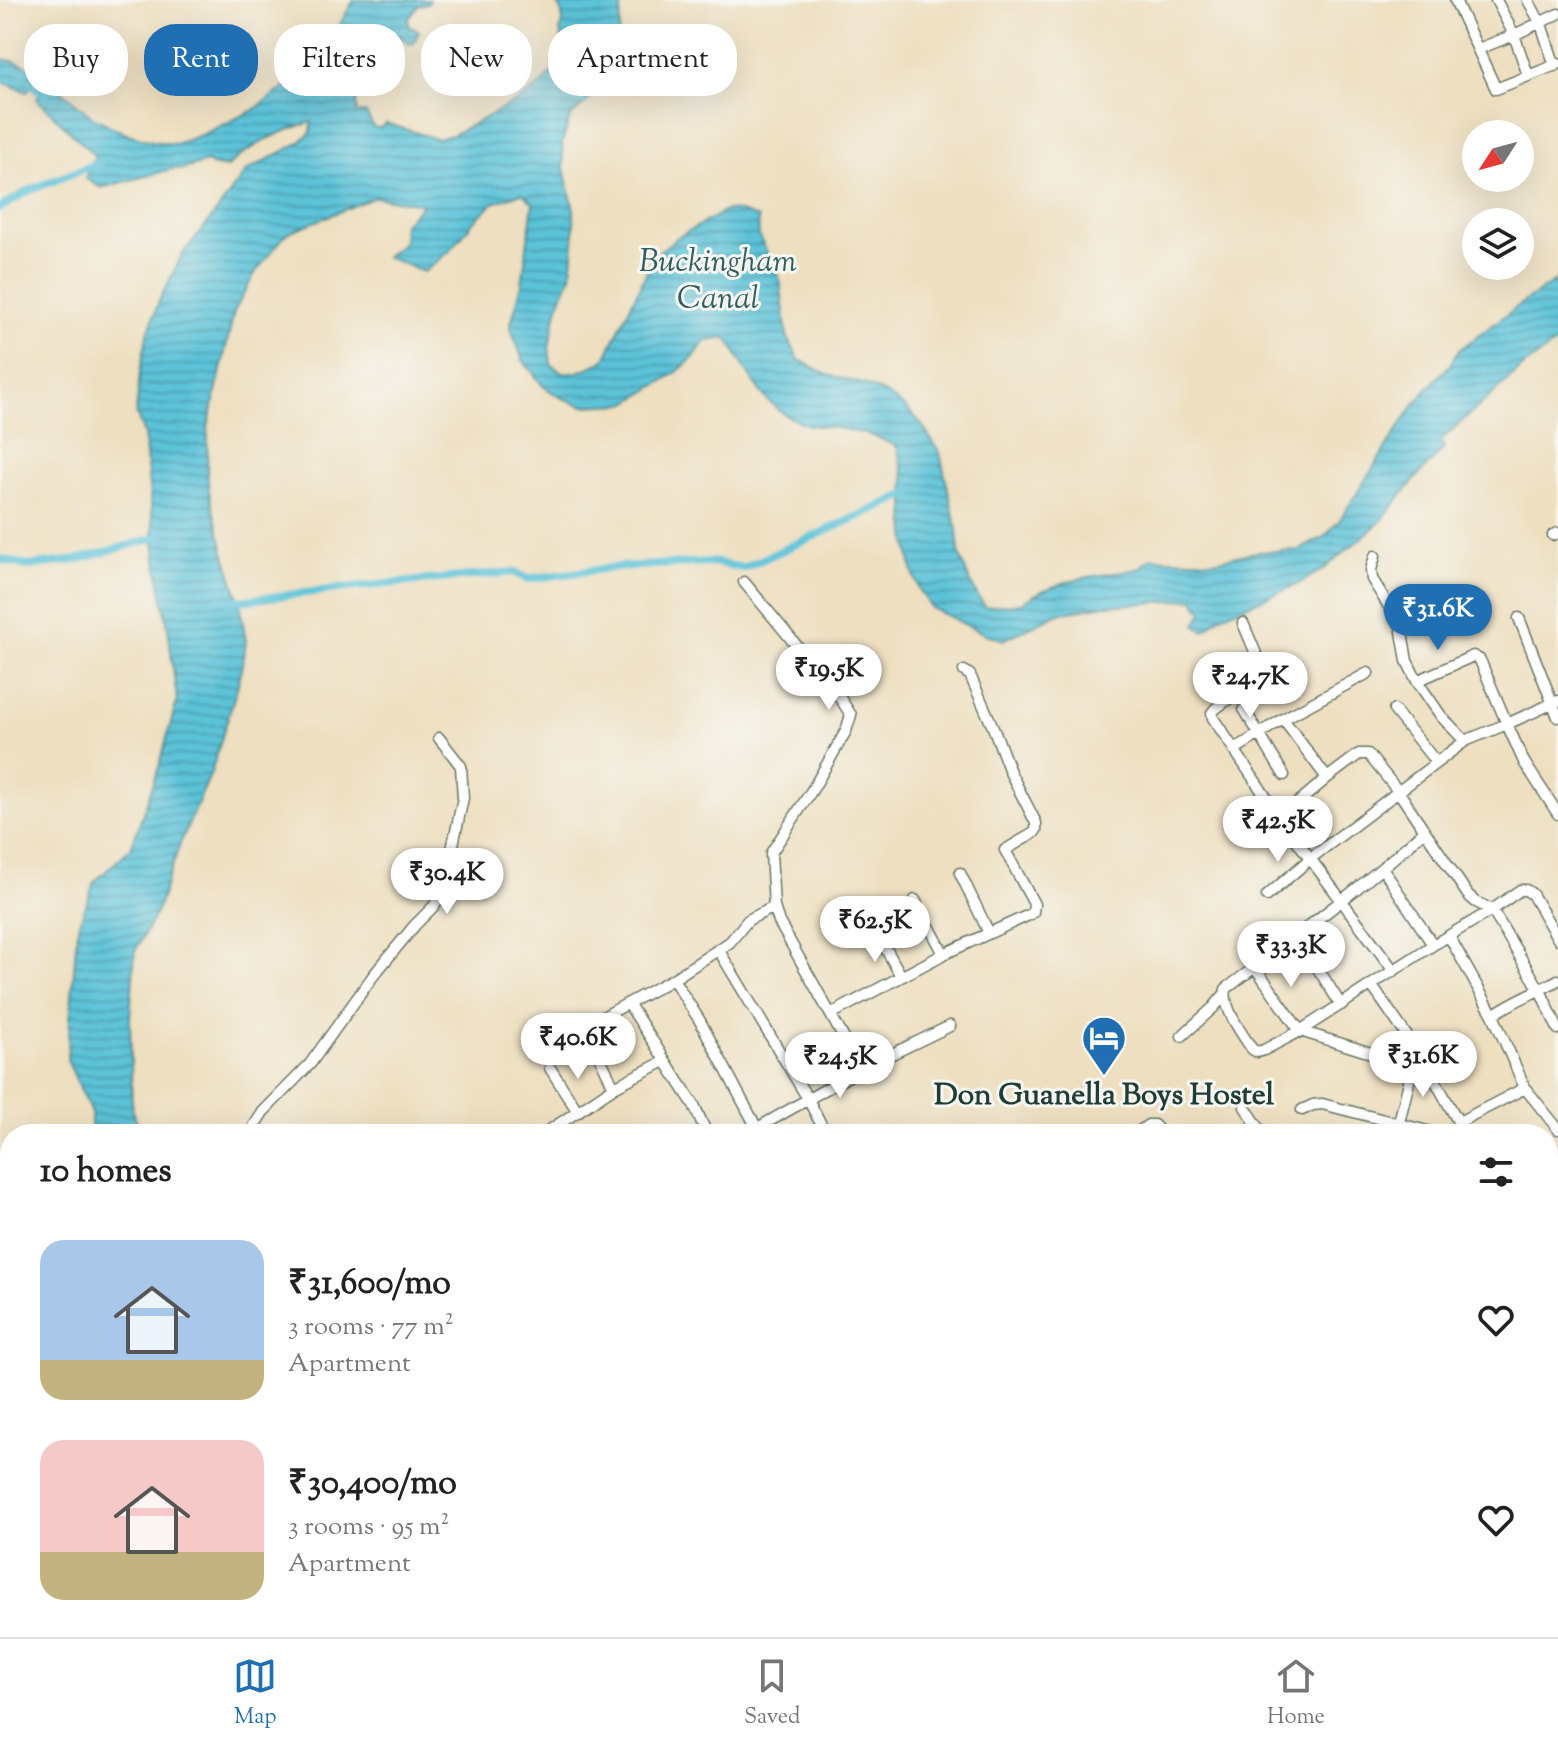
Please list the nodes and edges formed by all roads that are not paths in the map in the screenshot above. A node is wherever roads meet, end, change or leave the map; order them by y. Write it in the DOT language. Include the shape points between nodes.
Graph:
graph roads {
  1 [pos="1455,0"];
  2 [pos="1496,0"];
  3 [pos="1528,0"];
  4 [pos="1558,14"];
  5 [pos="1541,24"];
  6 [pos="1514,35"];
  7 [pos="1478,49"];
  8 [pos="1556,65"];
  9 [pos="1528,75"];
  10 [pos="1375,556"];
  11 [pos="744,582"];
  12 [pos="1519,618"];
  13 [pos="1243,623"];
  14 [pos="964,671"];
  15 [pos="1368,673"];
  16 [pos="1417,681"];
  17 [pos="1555,702"];
  18 [pos="1244,709"];
  19 [pos="1394,710"];
  20 [pos="1558,717"];
  21 [pos="1283,719"];
  22 [pos="1507,724"];
  23 [pos="1259,734"];
  24 [pos="439,738"];
  25 [pos="1465,741"];
  26 [pos="1234,750"];
  27 [pos="1436,762"];
  28 [pos="1284,775"];
  29 [pos="1327,778"];
  30 [pos="1398,791"];
  31 [pos="1558,814"];
  32 [pos="1280,818"];
  33 [pos="1424,831"];
  34 [pos="1311,858"];
  35 [pos="1383,869"];
  36 [pos="960,873"];
  37 [pos="1267,896"];
  38 [pos="915,900"];
  39 [pos="1341,902"];
  40 [pos="774,907"];
  41 [pos="1492,910"];
  42 [pos="989,933"];
  43 [pos="1296,934"];
  44 [pos="879,936"];
  45 [pos="1449,936"];
  46 [pos="1558,939"];
  47 [pos="1433,945"];
  48 [pos="718,949"];
  49 [pos="944,954"];
  50 [pos="1255,967"];
  51 [pos="1394,971"];
  52 [pos="901,976"];
  53 [pos="673,979"];
  54 [pos="1558,980"];
  55 [pos="1372,986"];
  56 [pos="1540,990"];
  57 [pos="1224,995"];
  58 [pos="628,1003"];
  59 [pos="1341,1005"];
  60 [pos="831,1014"];
  61 [pos="1493,1015"];
  62 [pos="950,1026"];
  63 [pos="1558,1029"];
  64 [pos="1300,1031"];
  65 [pos="1182,1036"];
  66 [pos="665,1061"];
  67 [pos="1425,1062"];
  68 [pos="1413,1066"];
  69 [pos="550,1068"];
  70 [pos="861,1069"];
  71 [pos="614,1087"];
  72 [pos="1525,1088"];
  73 [pos="808,1099"];
  74 [pos="1245,1107"];
  75 [pos="1302,1110"];
  76 [pos="578,1112"];
  77 [pos="1459,1122"];
  78 [pos="255,1124"];
  79 [pos="559,1124"];
  80 [pos="703,1124"];
  81 [pos="751,1124"];
  82 [pos="768,1124"];
  83 [pos="821,1124"];
  84 [pos="1256,1124"];
  85 [pos="1383,1124"];
  86 [pos="1399,1124"];
  87 [pos="1554,1124"];
  1 -- 7 [label="street"];
  2 -- 6 [label="street"];
  3 -- 5 [label="street"];
  4 -- 5 [label="street"];
  5 -- 6 [label="street"];
  5 -- 8 [label="street"];
  6 -- 7 [label="street"];
  6 -- 9 [label="street"];
  7 -- 9 [label="street" via="1496,89"];
  8 -- 9 [label="street"];
  10 -- 16 [label="street" via="1372,579 1401,626 1407,661"];
  11 -- 40 [label="street" via="851,715 814,787 771,853"];
  12 -- 17 [label="street"];
  13 -- 26 [label="street" via="1261,673 1212,713"];
  14 -- 42 [label="street" via="1036,826 1034,833 1005,850 1034,904 1033,912"];
  15 -- 21 [label="street"];
  16 -- 22 [label="street" via="1477,657"];
  16 -- 25 [label="street"];
  17 -- 20 [label="street"];
  17 -- 22 [label="street"];
  18 -- 23 [label="street"];
  19 -- 27 [label="street"];
  21 -- 23 [label="street"];
  21 -- 29 [label="street"];
  22 -- 25 [label="street"];
  22 -- 31 [label="street"];
  23 -- 26 [label="street"];
  23 -- 28 [label="street"];
  24 -- 78 [label="street" via="461,766 463,798 440,896 373,976 310,1064"];
  25 -- 27 [label="street"];
  26 -- 32 [label="street"];
  27 -- 30 [label="street"];
  29 -- 30 [label="street" via="1364,753"];
  29 -- 32 [label="street"];
  30 -- 33 [label="street"];
  30 -- 34 [label="street"];
  32 -- 34 [label="street"];
  33 -- 35 [label="street"];
  33 -- 41 [label="street" via="1468,895"];
  34 -- 37 [label="street"];
  34 -- 39 [label="street"];
  35 -- 39 [label="street"];
  35 -- 47 [label="street"];
  36 -- 42 [label="street"];
  38 -- 49 [label="street"];
  39 -- 43 [label="street"];
  39 -- 51 [label="street"];
  40 -- 48 [label="street" via="748,920"];
  40 -- 60 [label="street"];
  41 -- 45 [label="street"];
  41 -- 46 [label="street" via="1526,890"];
  41 -- 56 [label="street"];
  42 -- 49 [label="street"];
  43 -- 50 [label="street"];
  43 -- 59 [label="street"];
  44 -- 52 [label="street"];
  45 -- 47 [label="street"];
  45 -- 61 [label="street"];
  47 -- 51 [label="street"];
  48 -- 53 [label="street"];
  48 -- 73 [label="street"];
  49 -- 52 [label="street"];
  50 -- 57 [label="street"];
  50 -- 64 [label="street"];
  51 -- 55 [label="street"];
  52 -- 60 [label="street"];
  53 -- 58 [label="street"];
  53 -- 81 [label="street"];
  54 -- 56 [label="street"];
  55 -- 59 [label="street"];
  55 -- 67 [label="street"];
  56 -- 61 [label="street"];
  56 -- 63 [label="street"];
  57 -- 64 [label="street" via="1236,1025 1257,1052"];
  57 -- 65 [label="street"];
  58 -- 66 [label="street"];
  58 -- 71 [label="street" via="588,1028"];
  59 -- 64 [label="street"];
  60 -- 70 [label="street"];
  61 -- 72 [label="street"];
  62 -- 70 [label="street"];
  64 -- 68 [label="street"];
  66 -- 71 [label="street"];
  66 -- 80 [label="street"];
  67 -- 68 [label="street"];
  67 -- 77 [label="street"];
  68 -- 86 [label="street"];
  69 -- 76 [label="street"];
  70 -- 73 [label="street"];
  71 -- 76 [label="street"];
  72 -- 77 [label="street"];
  72 -- 87 [label="street"];
  73 -- 82 [label="street"];
  73 -- 83 [label="street"];
  74 -- 84 [label="street"];
  75 -- 85 [label="street" via="1322,1104"];
  76 -- 79 [label="street"];
}
